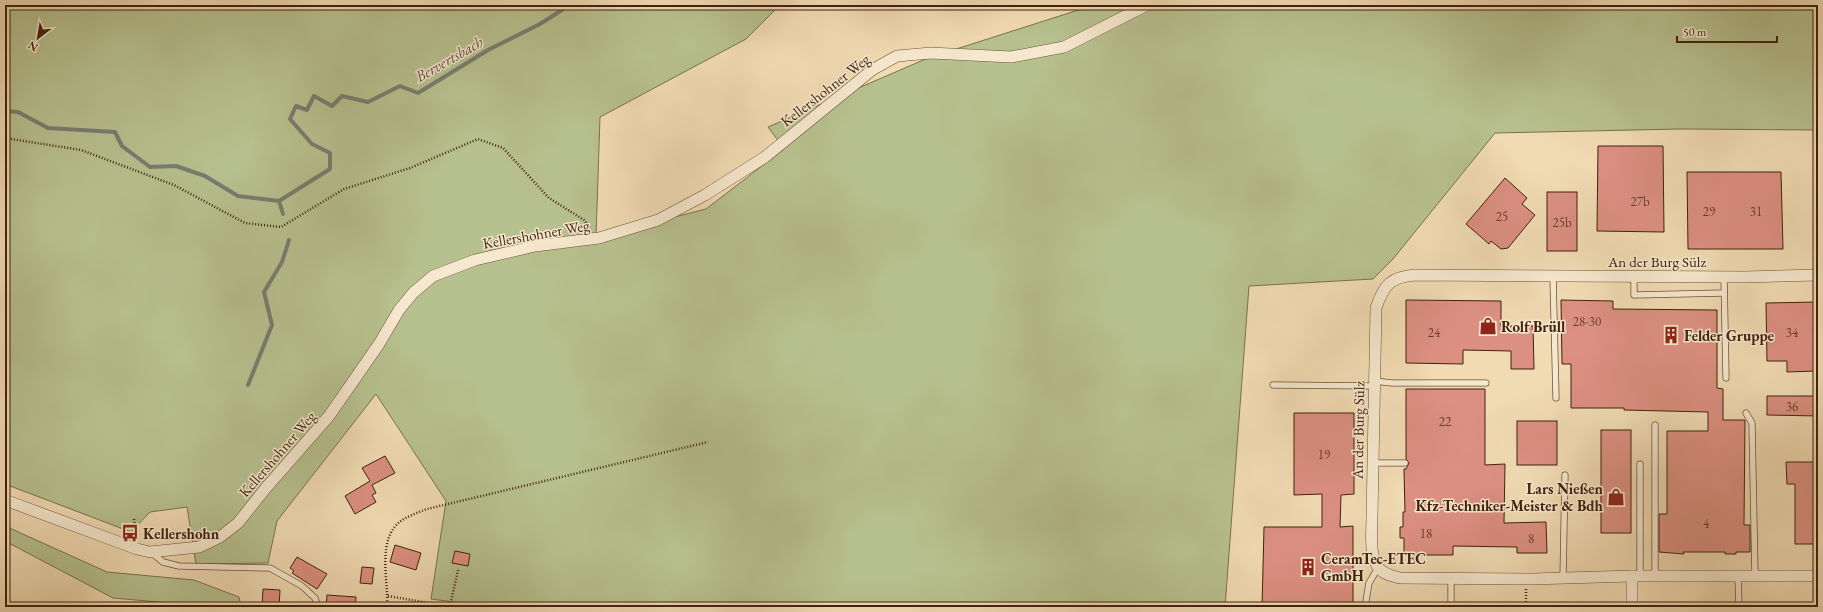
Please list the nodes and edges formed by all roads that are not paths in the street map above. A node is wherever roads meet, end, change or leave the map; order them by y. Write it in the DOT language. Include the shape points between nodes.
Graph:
graph roads {
  1 [pos="1147,5"];
  2 [pos="1818,275"];
  3 [pos="1553,276"];
  4 [pos="1634,276"];
  5 [pos="1724,276"];
  6 [pos="1724,293"];
  7 [pos="1726,378"];
  8 [pos="1374,383"];
  9 [pos="1486,383"];
  10 [pos="1273,385"];
  11 [pos="1556,398"];
  12 [pos="1746,413"];
  13 [pos="1655,425"];
  14 [pos="1373,463"];
  15 [pos="1405,463"];
  16 [pos="1640,464"];
  17 [pos="1565,475"];
  18 [pos="5,500"];
  19 [pos="150,552"];
  20 [pos="1378,568"];
  21 [pos="1636,576"];
  22 [pos="1655,576"];
  23 [pos="1738,576"];
  24 [pos="1755,576"];
  25 [pos="1818,576"];
  26 [pos="1451,578"];
  27 [pos="1563,578"];
  28 [pos="318,607"];
  29 [pos="1365,607"];
  30 [pos="1451,607"];
  31 [pos="1632,607"];
  32 [pos="1739,607"];
  1 -- 19 [label="street, Kellershohner Weg" via="1064,47 1011,56 931,53 897,56 872,70 765,157 705,195 658,220 599,238 535,246 475,260 433,276 413,293 329,416 264,489 238,523 199,547"];
  2 -- 5 [label="street, An der Burg Sülz"];
  3 -- 4 [label="street, An der Burg Sülz"];
  3 -- 8 [label="street, An der Burg Sülz" via="1415,275 1404,276 1388,283 1376,308"];
  3 -- 11 [label="lane"];
  4 -- 5 [label="street, An der Burg Sülz"];
  4 -- 6 [label="lane" via="1634,295"];
  5 -- 6 [label="lane"];
  6 -- 7 [label="lane"];
  8 -- 9 [label="lane"];
  8 -- 10 [label="lane"];
  8 -- 14 [label="street, An der Burg Sülz"];
  12 -- 24 [label="lane" via="1752,423"];
  13 -- 22 [label="lane"];
  14 -- 15 [label="lane"];
  14 -- 20 [label="street, An der Burg Sülz" via="1372,543"];
  16 -- 21 [label="lane"];
  17 -- 27 [label="lane"];
  18 -- 19 [label="street, Kellershohner Weg"];
  19 -- 28 [label="lane" via="163,562 179,566 270,568 302,586 314,598"];
  20 -- 26 [label="street" via="1386,574 1400,578"];
  20 -- 29 [label="lane" via="1369,583"];
  21 -- 22 [label="street"];
  21 -- 27 [label="street"];
  21 -- 31 [label="street"];
  22 -- 23 [label="street"];
  23 -- 24 [label="street"];
  23 -- 32 [label="lane"];
  24 -- 25 [label="street"];
  26 -- 27 [label="street"];
  26 -- 30 [label="lane"];
}
